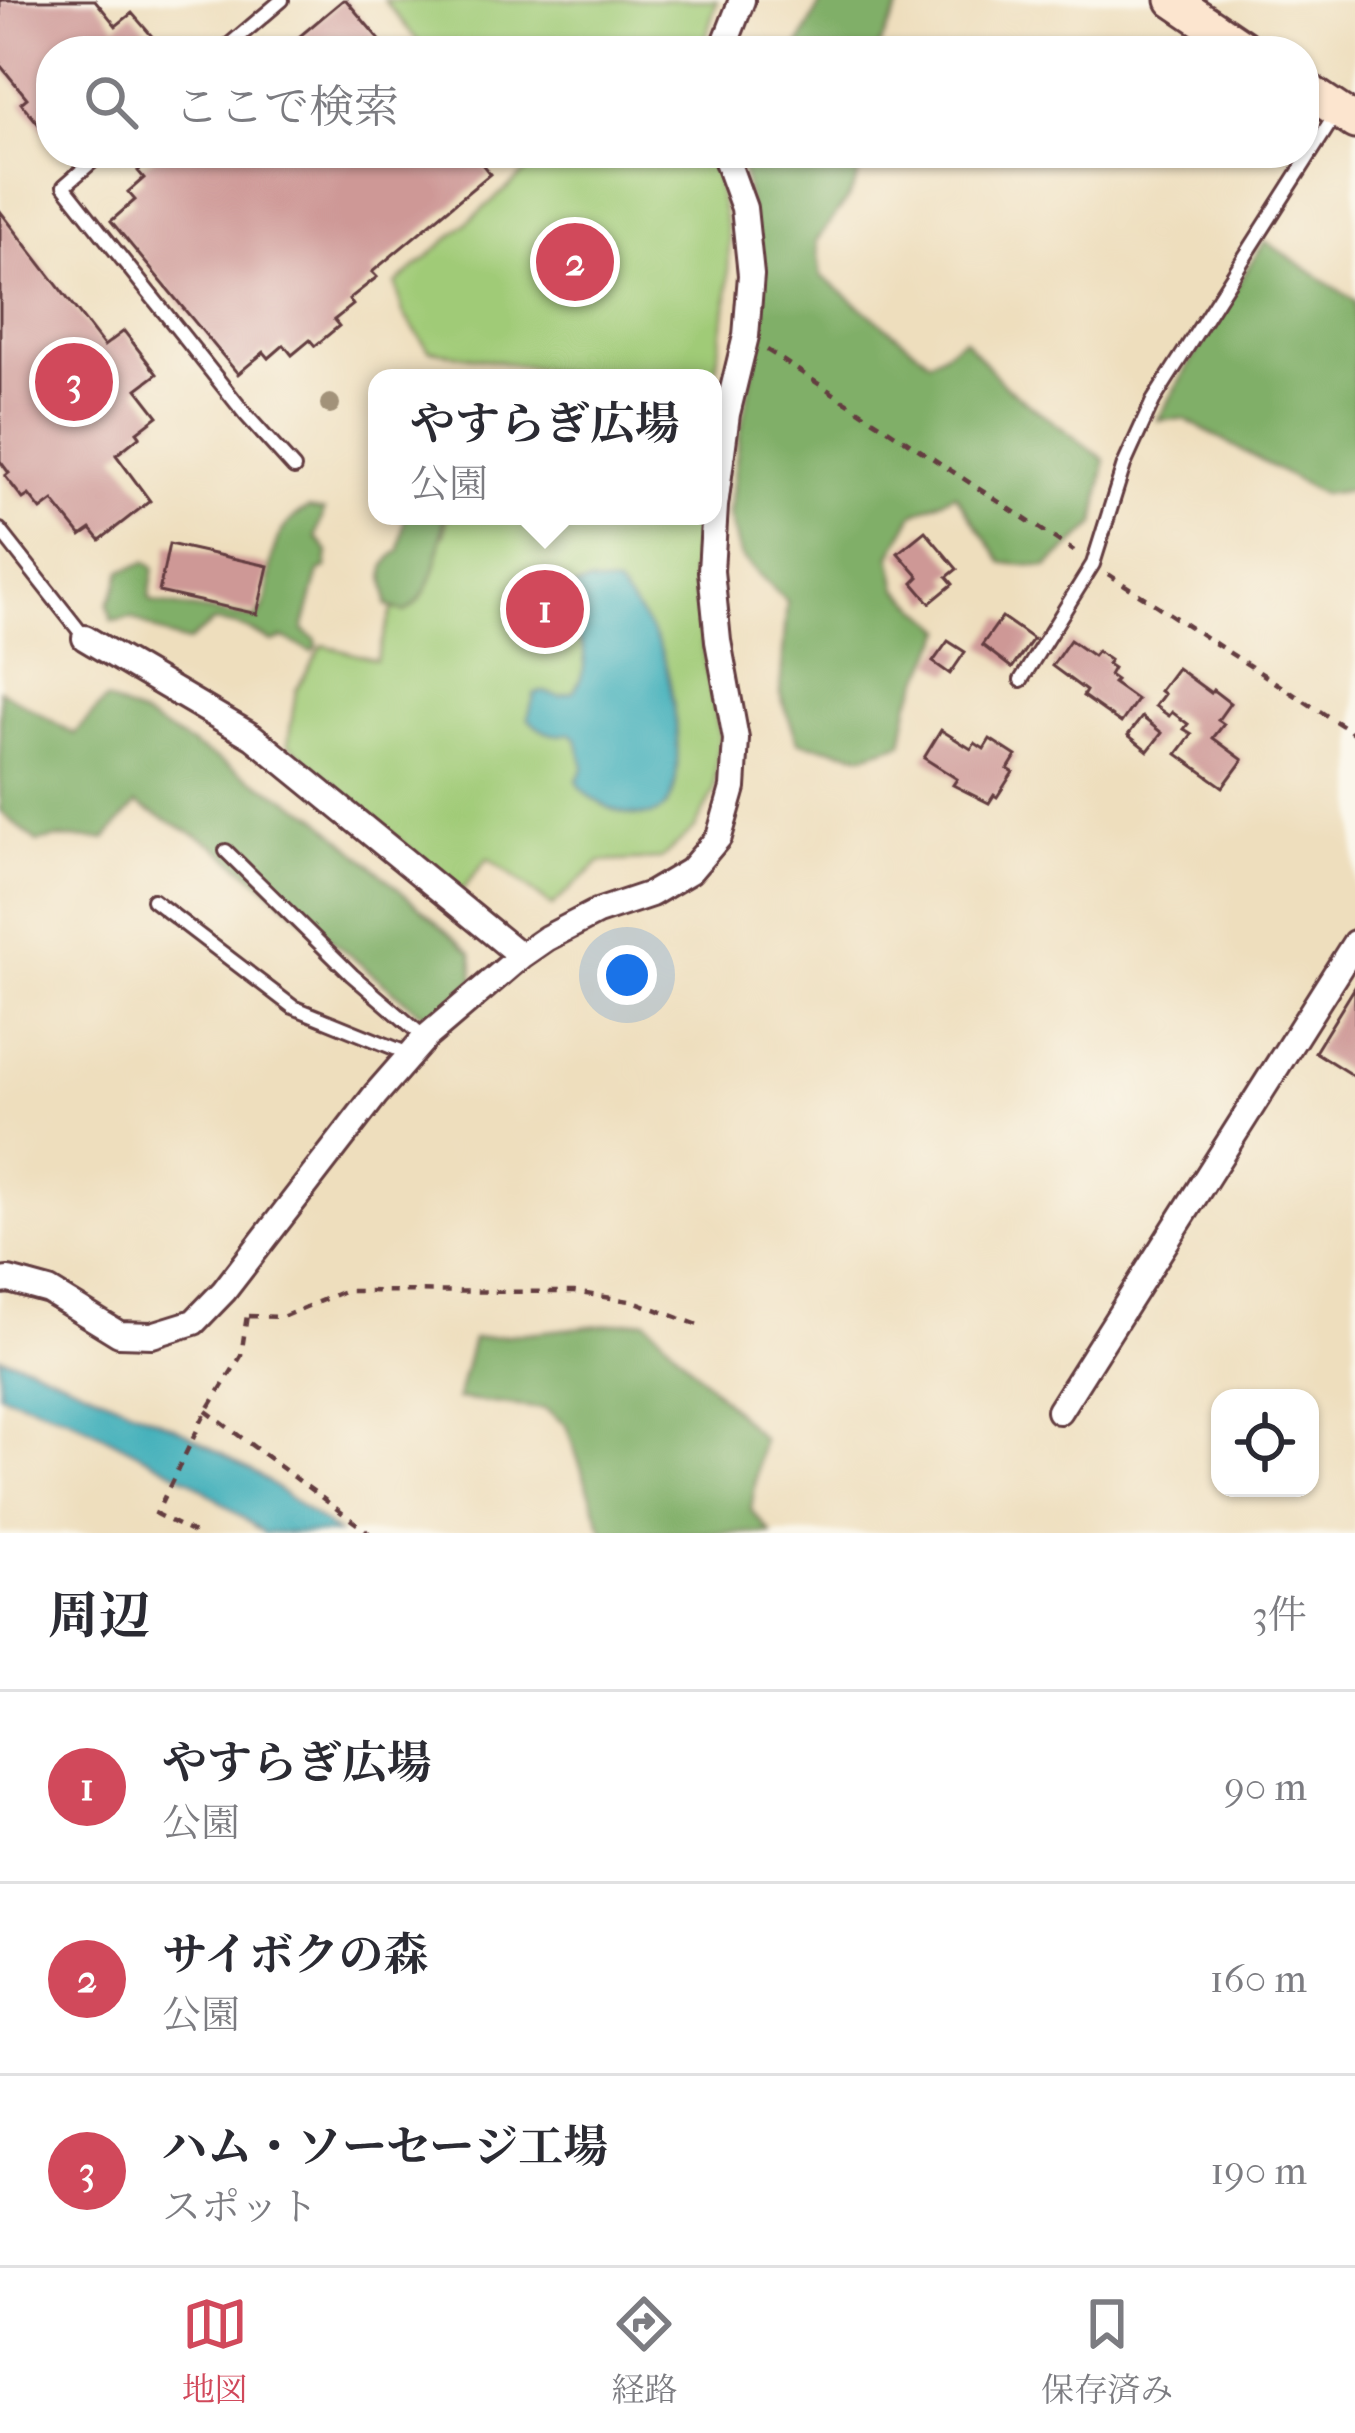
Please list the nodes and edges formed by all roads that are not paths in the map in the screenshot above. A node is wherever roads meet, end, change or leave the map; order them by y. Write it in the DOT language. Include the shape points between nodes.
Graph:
graph roads {
  1 [pos="282,0"];
  2 [pos="742,0"];
  3 [pos="1173,0"];
  4 [pos="240,36"];
  5 [pos="728,36"];
  6 [pos="1226,36"];
  7 [pos="1319,98"];
  8 [pos="1346,117"];
  9 [pos="1319,157"];
  10 [pos="84,168"];
  11 [pos="729,168"];
  12 [pos="1312,168"];
  13 [pos="722,452"];
  14 [pos="294,468"];
  15 [pos="714,525"];
  16 [pos="0,530"];
  17 [pos="85,638"];
  18 [pos="1021,680"];
  19 [pos="226,851"];
  20 [pos="153,900"];
  21 [pos="1355,943"];
  22 [pos="521,956"];
  23 [pos="417,1046"];
  24 [pos="0,1281"];
  25 [pos="1059,1411"];
  1 -- 4 [label="lane"];
  2 -- 5 [label="street"];
  3 -- 6 [label="street"];
  7 -- 8 [label="street"];
  8 -- 9 [label="lane"];
  10 -- 14 [label="lane" via="64,185"];
  11 -- 13 [label="street" via="744,208 751,274"];
  12 -- 18 [label="lane" via="1154,401 1093,564"];
  15 -- 22 [label="street" via="718,641 736,739 719,837 691,871"];
  16 -- 17 [label="lane"];
  17 -- 22 [label="street" via="253,737"];
  19 -- 23 [label="lane"];
  20 -- 23 [label="lane" via="293,1007"];
  21 -- 25 [label="street"];
  22 -- 23 [label="street"];
  23 -- 24 [label="street" via="194,1322 152,1335 119,1334 49,1292"];
}
